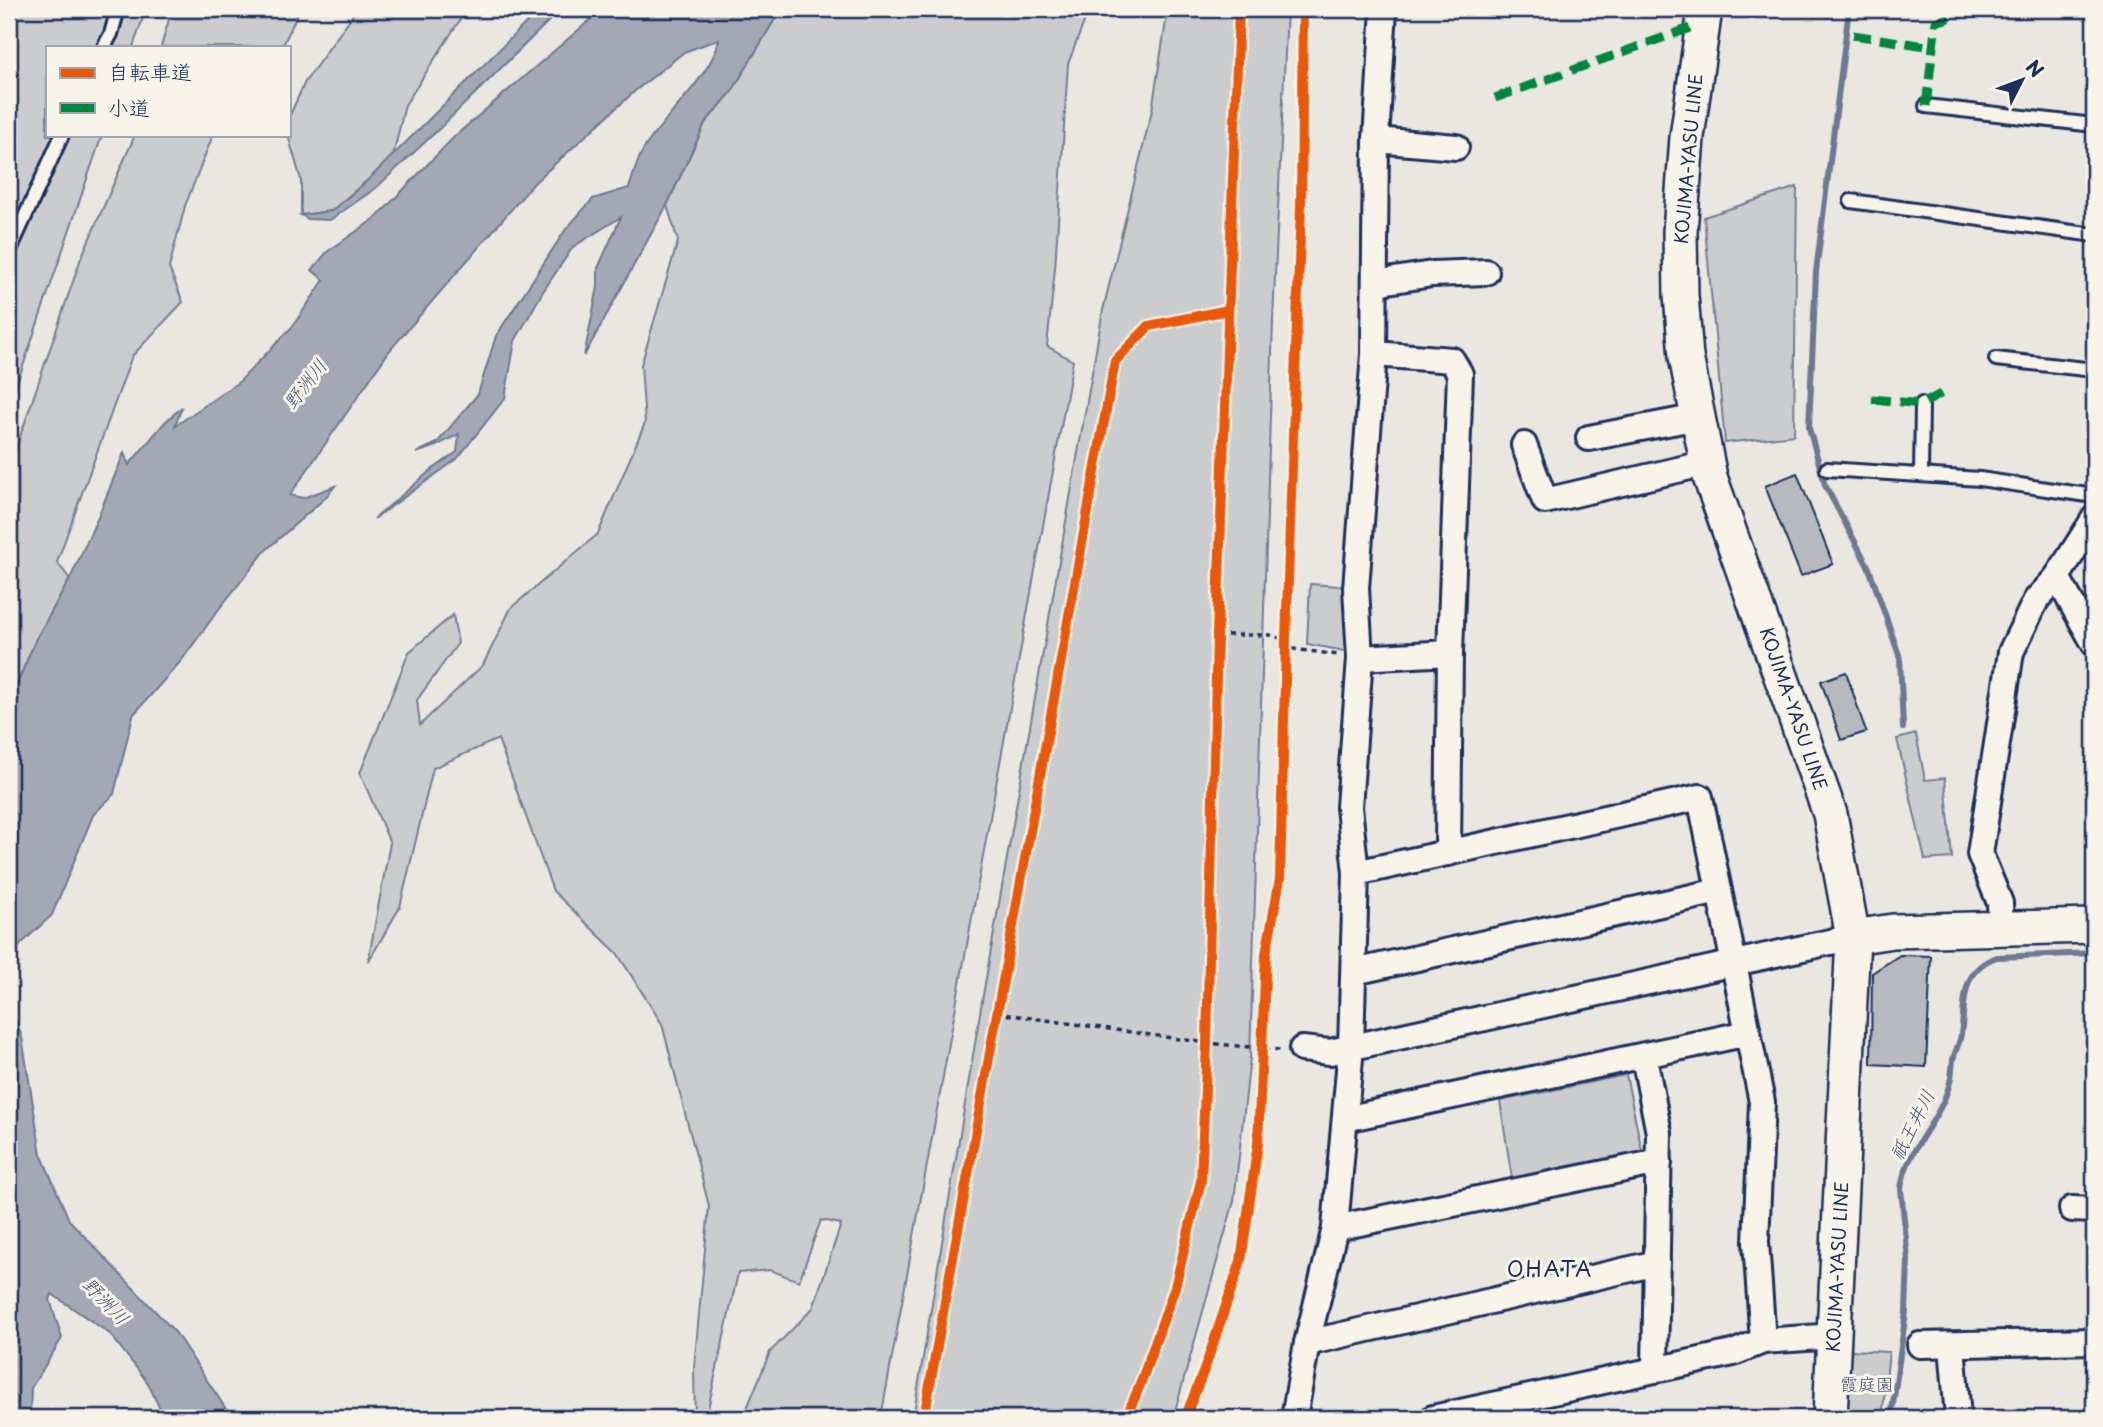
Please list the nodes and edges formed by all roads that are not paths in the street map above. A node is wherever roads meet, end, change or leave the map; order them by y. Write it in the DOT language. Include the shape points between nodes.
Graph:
graph roads {
  1 [pos="118,9"];
  2 [pos="1384,9"];
  3 [pos="1705,9"];
  4 [pos="105,46"];
  5 [pos="1926,106"];
  6 [pos="2094,125"];
  7 [pos="62,136"];
  8 [pos="1376,140"];
  9 [pos="1456,147"];
  10 [pos="1851,201"];
  11 [pos="2094,235"];
  12 [pos="9,252"];
  13 [pos="1486,272"];
  14 [pos="1375,283"];
  15 [pos="1374,354"];
  16 [pos="1996,359"];
  17 [pos="2094,370"];
  18 [pos="1923,404"];
  19 [pos="1698,417"];
  20 [pos="1589,438"];
  21 [pos="1524,444"];
  22 [pos="1707,463"];
  23 [pos="1827,469"];
  24 [pos="1921,475"];
  25 [pos="2094,496"];
  26 [pos="2094,519"];
  27 [pos="2057,577"];
  28 [pos="2094,643"];
  29 [pos="1450,653"];
  30 [pos="1360,658"];
  31 [pos="1448,853"];
  32 [pos="1356,873"];
  33 [pos="1719,891"];
  34 [pos="2094,926"];
  35 [pos="2001,928"];
  36 [pos="1853,937"];
  37 [pos="1734,963"];
  38 [pos="1354,972"];
  39 [pos="1748,1033"];
  40 [pos="1352,1047"];
  41 [pos="1294,1050"];
  42 [pos="1644,1056"];
  43 [pos="1345,1119"];
  44 [pos="1659,1161"];
  45 [pos="1335,1228"];
  46 [pos="1657,1263"];
  47 [pos="1835,1336"];
  48 [pos="1763,1341"];
  49 [pos="2094,1341"];
  50 [pos="1307,1343"];
  51 [pos="1920,1345"];
  52 [pos="1952,1345"];
  53 [pos="1655,1370"];
  54 [pos="1294,1418"];
  55 [pos="1434,1418"];
  56 [pos="1830,1418"];
  57 [pos="1958,1418"];
  1 -- 4 [label="lane"];
  2 -- 8 [label="street"];
  3 -- 19 [label="main road, KOJIMA-YASU LINE" via="1687,137 1680,232 1686,357"];
  5 -- 6 [label="lane"];
  7 -- 12 [label="lane"];
  8 -- 9 [label="street"];
  8 -- 14 [label="street"];
  10 -- 11 [label="lane"];
  13 -- 14 [label="street"];
  14 -- 15 [label="street"];
  15 -- 29 [label="street" via="1452,360 1460,374"];
  15 -- 30 [label="street" via="1356,588"];
  16 -- 17 [label="lane"];
  18 -- 24 [label="lane"];
  19 -- 20 [label="street"];
  19 -- 22 [label="main road, KOJIMA-YASU LINE"];
  21 -- 22 [label="street" via="1545,501"];
  22 -- 36 [label="main road, KOJIMA-YASU LINE" via="1830,814"];
  23 -- 24 [label="lane"];
  24 -- 25 [label="lane"];
  26 -- 27 [label="street"];
  27 -- 28 [label="street"];
  27 -- 35 [label="street" via="2036,600 2011,652 1980,854 2000,903"];
  29 -- 30 [label="street"];
  29 -- 31 [label="street"];
  30 -- 32 [label="street" via="1349,807"];
  31 -- 32 [label="street"];
  31 -- 33 [label="street" via="1700,797"];
  32 -- 38 [label="street"];
  33 -- 37 [label="street"];
  33 -- 38 [label="street"];
  34 -- 35 [label="main road"];
  35 -- 36 [label="main road" via="1893,931"];
  36 -- 37 [label="street"];
  36 -- 47 [label="main road, KOJIMA-YASU LINE"];
  37 -- 39 [label="street"];
  37 -- 40 [label="street"];
  38 -- 40 [label="street"];
  39 -- 42 [label="street"];
  39 -- 48 [label="street" via="1762,1102 1756,1242"];
  40 -- 41 [label="street" via="1330,1052"];
  40 -- 43 [label="street"];
  42 -- 43 [label="street"];
  42 -- 44 [label="street" via="1659,1133"];
  43 -- 45 [label="street"];
  44 -- 45 [label="street"];
  44 -- 46 [label="street"];
  45 -- 50 [label="street"];
  46 -- 50 [label="street"];
  46 -- 53 [label="street"];
  47 -- 48 [label="street"];
  47 -- 56 [label="main road, KOJIMA-YASU LINE"];
  48 -- 53 [label="street" via="1733,1353"];
  49 -- 52 [label="street"];
  50 -- 54 [label="street"];
  51 -- 52 [label="street"];
  52 -- 57 [label="street"];
  53 -- 55 [label="street"];
}
